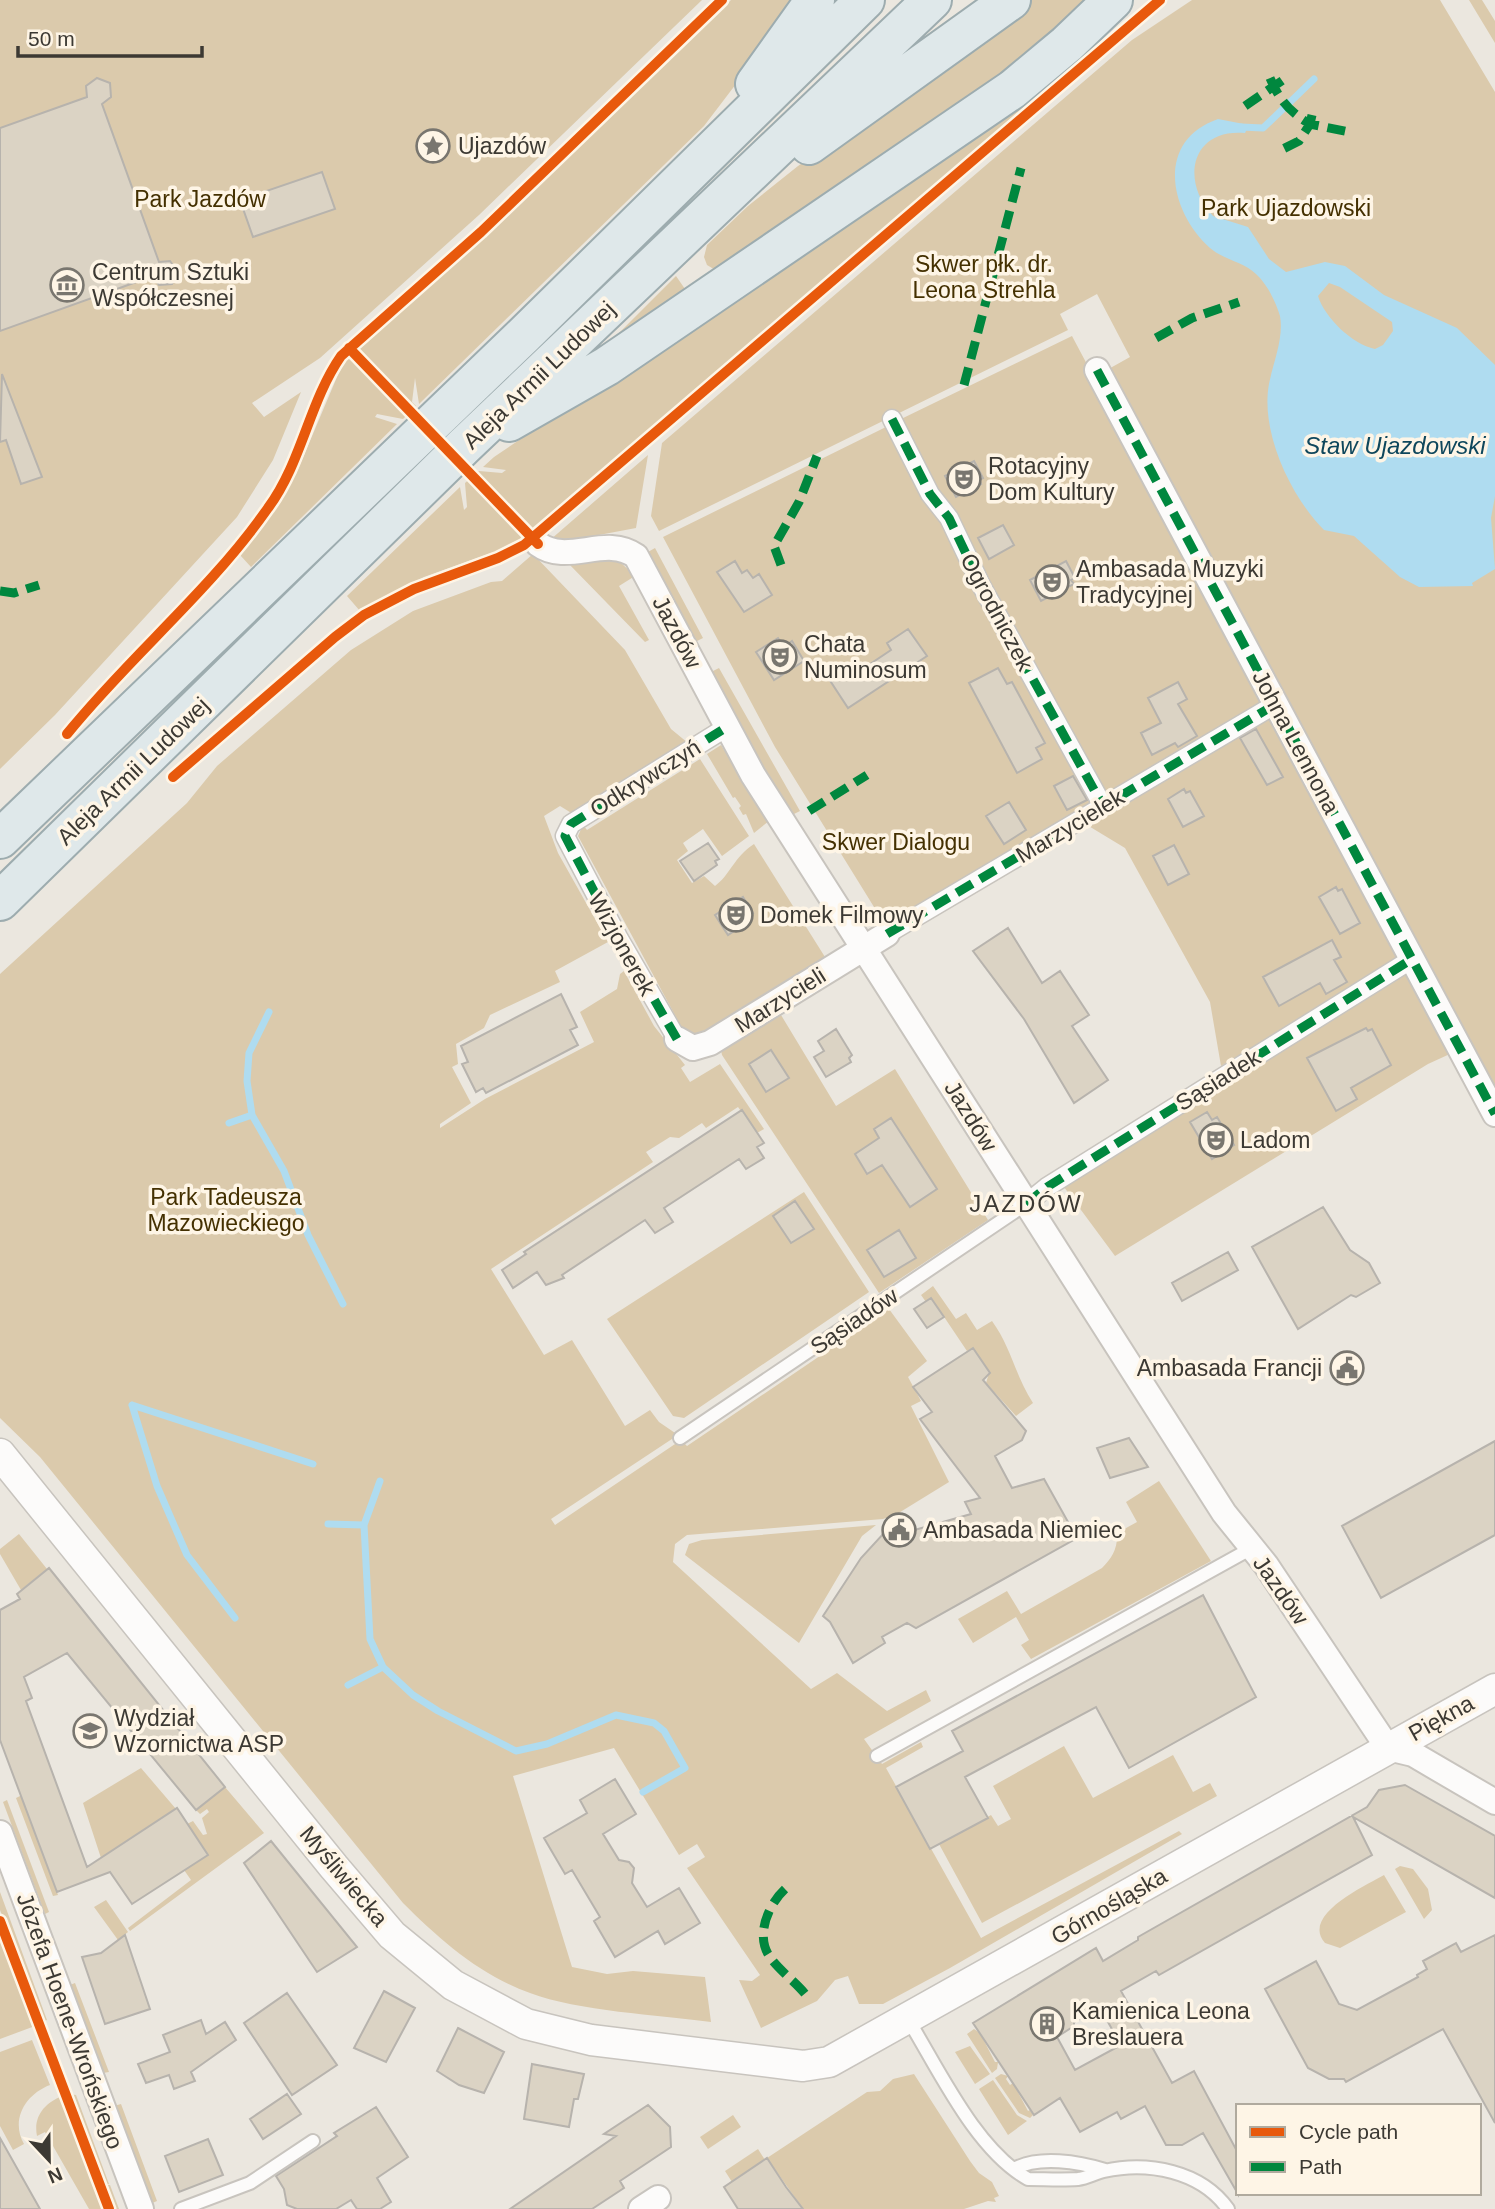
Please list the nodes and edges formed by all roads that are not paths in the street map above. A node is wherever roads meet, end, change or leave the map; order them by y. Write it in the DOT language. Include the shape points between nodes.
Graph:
graph roads {
  1 [pos="815,0"];
  2 [pos="865,0"];
  3 [pos="932,0"];
  4 [pos="1011,0"];
  5 [pos="1113,0"];
  6 [pos="700,163"];
  7 [pos="678,242"];
  8 [pos="1097,370"];
  9 [pos="892,419"];
  10 [pos="464,446"];
  11 [pos="538,544"];
  12 [pos="1276,704"];
  13 [pos="727,727"];
  14 [pos="1103,806"];
  15 [pos="566,831"];
  16 [pos="0,839"];
  17 [pos="0,901"];
  18 [pos="887,934"];
  19 [pos="864,948"];
  20 [pos="1412,959"];
  21 [pos="685,1044"];
  22 [pos="1495,1114"];
  23 [pos="1026,1204"];
  24 [pos="680,1438"];
  25 [pos="0,1454"];
  26 [pos="1252,1548"];
  27 [pos="1495,1689"];
  28 [pos="1388,1748"];
  29 [pos="877,1756"];
  30 [pos="1495,1801"];
  31 [pos="0,1833"];
  32 [pos="909,2021"];
  33 [pos="829,2062"];
  34 [pos="313,2141"];
  35 [pos="141,2209"];
  36 [pos="181,2209"];
  37 [pos="1228,2209"];
  1 -- 6 [label="main road"];
  2 -- 6 [label="main road, Aleja Armii Ludowej"];
  3 -- 7 [label="main road, Aleja Armii Ludowej"];
  4 -- 7 [label="main road"];
  5 -- 10 [label="main road" via="1067,44 992,103 607,366"];
  6 -- 16 [label="main road, Aleja Armii Ludowej"];
  7 -- 10 [label="main road, Aleja Armii Ludowej"];
  8 -- 12 [label="street, Johna Lennona"];
  9 -- 14 [label="street, Ogrodniczek"];
  10 -- 17 [label="main road, Aleja Armii Ludowej"];
  11 -- 13 [label="street, Jazdów" via="556,553 617,546 636,556"];
  12 -- 14 [label="street, Marzycielek"];
  12 -- 20 [label="street, Johna Lennona"];
  13 -- 15 [label="street, Odkrywczyń"];
  13 -- 19 [label="street, Jazdów"];
  14 -- 18 [label="street, Marzycielek"];
  15 -- 21 [label="street, Wizjonerek" via="569,850"];
  18 -- 19 [label="street, Marzycielek"];
  19 -- 21 [label="street, Marzycieli" via="710,1043"];
  19 -- 23 [label="street, Jazdów"];
  20 -- 22 [label="street, Johna Lennona"];
  20 -- 23 [label="street, Sąsiadek"];
  23 -- 24 [label="lane, Sąsiadów"];
  23 -- 26 [label="street, Jazdów" via="1224,1513"];
  25 -- 33 [label="street, Myśliwiecka" via="334,1867 393,1935 453,1986 526,2024 591,2040 803,2066"];
  26 -- 28 [label="street, Jazdów"];
  26 -- 29 [label="lane"];
  27 -- 28 [label="street, Piękna"];
  28 -- 30 [label="street" via="1413,1754"];
  28 -- 32 [label="street, Górnośląska"];
  31 -- 35 [label="street, Józefa Hoene-Wrońskiego"];
  32 -- 33 [label="street, Górnośląska"];
  32 -- 37 [label="lane" via="976,2129 1028,2179 1080,2179 1106,2170 1175,2172 1203,2185"];
  34 -- 36 [label="lane" via="250,2183"];
}
